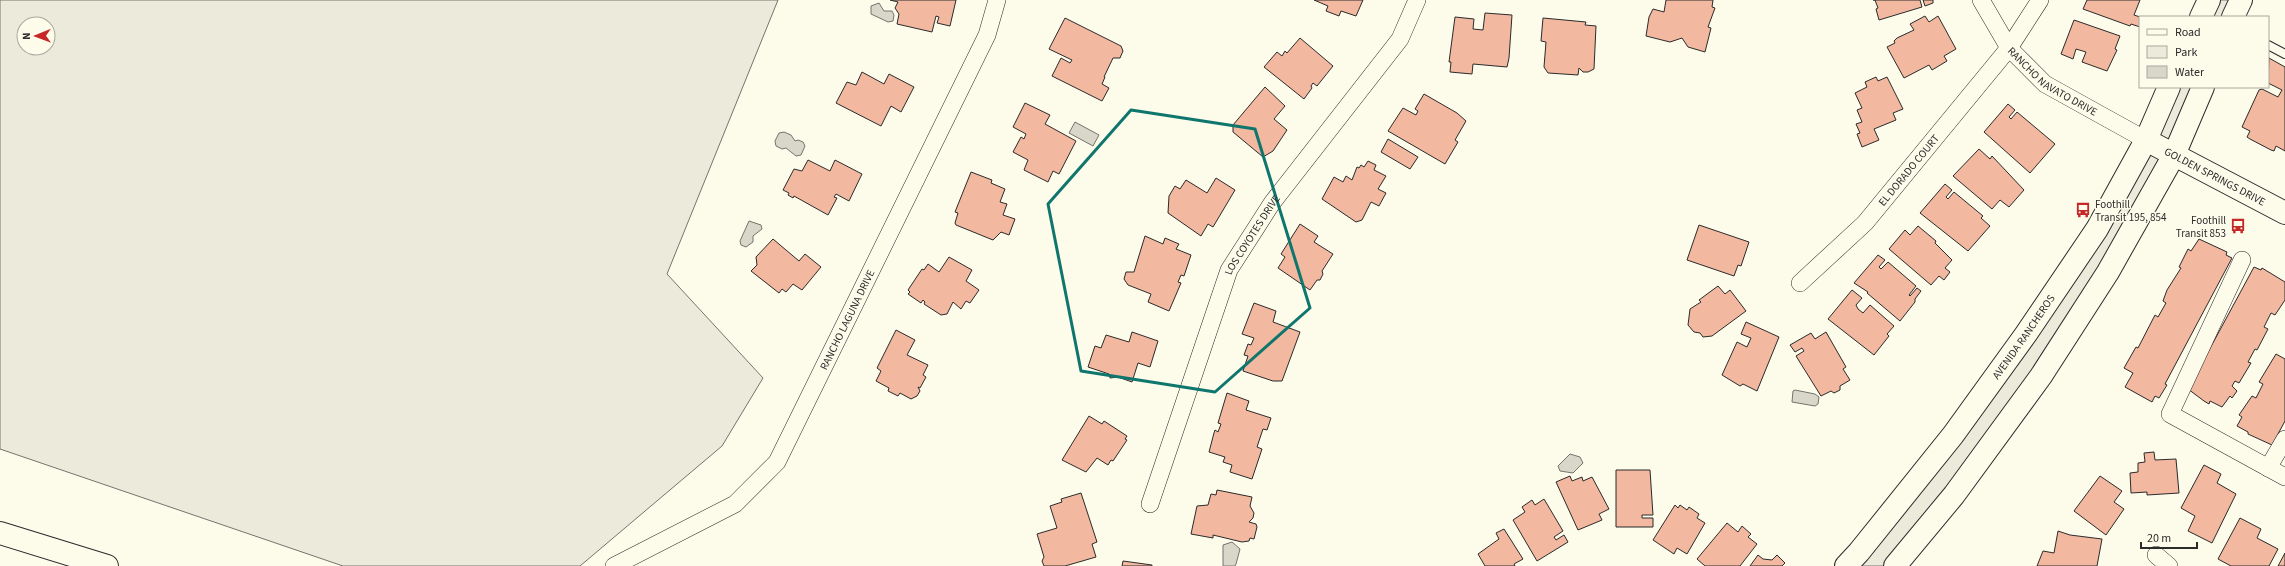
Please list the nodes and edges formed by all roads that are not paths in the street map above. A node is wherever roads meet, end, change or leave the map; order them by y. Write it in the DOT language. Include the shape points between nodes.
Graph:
graph roads {
  1 [pos="997,0"];
  2 [pos="1417,0"];
  3 [pos="1980,0"];
  4 [pos="2040,0"];
  5 [pos="2209,0"];
  6 [pos="2241,0"];
  7 [pos="2201,16"];
  8 [pos="2234,16"];
  9 [pos="2269,46"];
  10 [pos="2009,48"];
  11 [pos="2285,54"];
  12 [pos="2169,88"];
  13 [pos="2203,88"];
  14 [pos="2146,140"];
  15 [pos="2174,155"];
  16 [pos="2285,213"];
  17 [pos="2242,260"];
  18 [pos="1800,283"];
  19 [pos="2285,439"];
  20 [pos="2268,468"];
  21 [pos="2285,477"];
  22 [pos="1150,504"];
  23 [pos="0,533"];
  24 [pos="2156,555"];
  25 [pos="107,566"];
  26 [pos="614,566"];
  27 [pos="1846,566"];
  28 [pos="1895,566"];
  29 [pos="2169,566"];
  1 -- 26 [label="street, RANCHO LAGUNA DRIVE" via="987,35 777,462 735,504"];
  2 -- 22 [label="street, LOS COYOTES DRIVE" via="1400,39 1272,203 1229,270"];
  3 -- 10 [label="street, RANCHO NAVATO DRIVE"];
  4 -- 10 [label="street, EL DORADO COURT"];
  5 -- 7 [label="main road"];
  6 -- 8 [label="main road"];
  9 -- 11 [label="lane"];
  10 -- 14 [label="street, RANCHO NAVATO DRIVE" via="2045,84"];
  10 -- 18 [label="street, EL DORADO COURT" via="1864,223"];
  12 -- 14 [label="main road, AVENIDA RANCHEROS"];
  13 -- 15 [label="main road"];
  14 -- 15 [label="main road, GOLDEN SPRINGS DRIVE"];
  14 -- 27 [label="main road, AVENIDA RANCHEROS" via="2097,229 2026,334 1953,434"];
  15 -- 16 [label="main road, GOLDEN SPRINGS DRIVE"];
  15 -- 28 [label="main road" via="2108,272 2041,376 1954,495"];
  17 -- 20 [label="street" via="2170,414"];
  19 -- 20 [label="street"];
  20 -- 21 [label="street"];
  23 -- 25 [label="main road"];
  24 -- 29 [label="street"];
}
